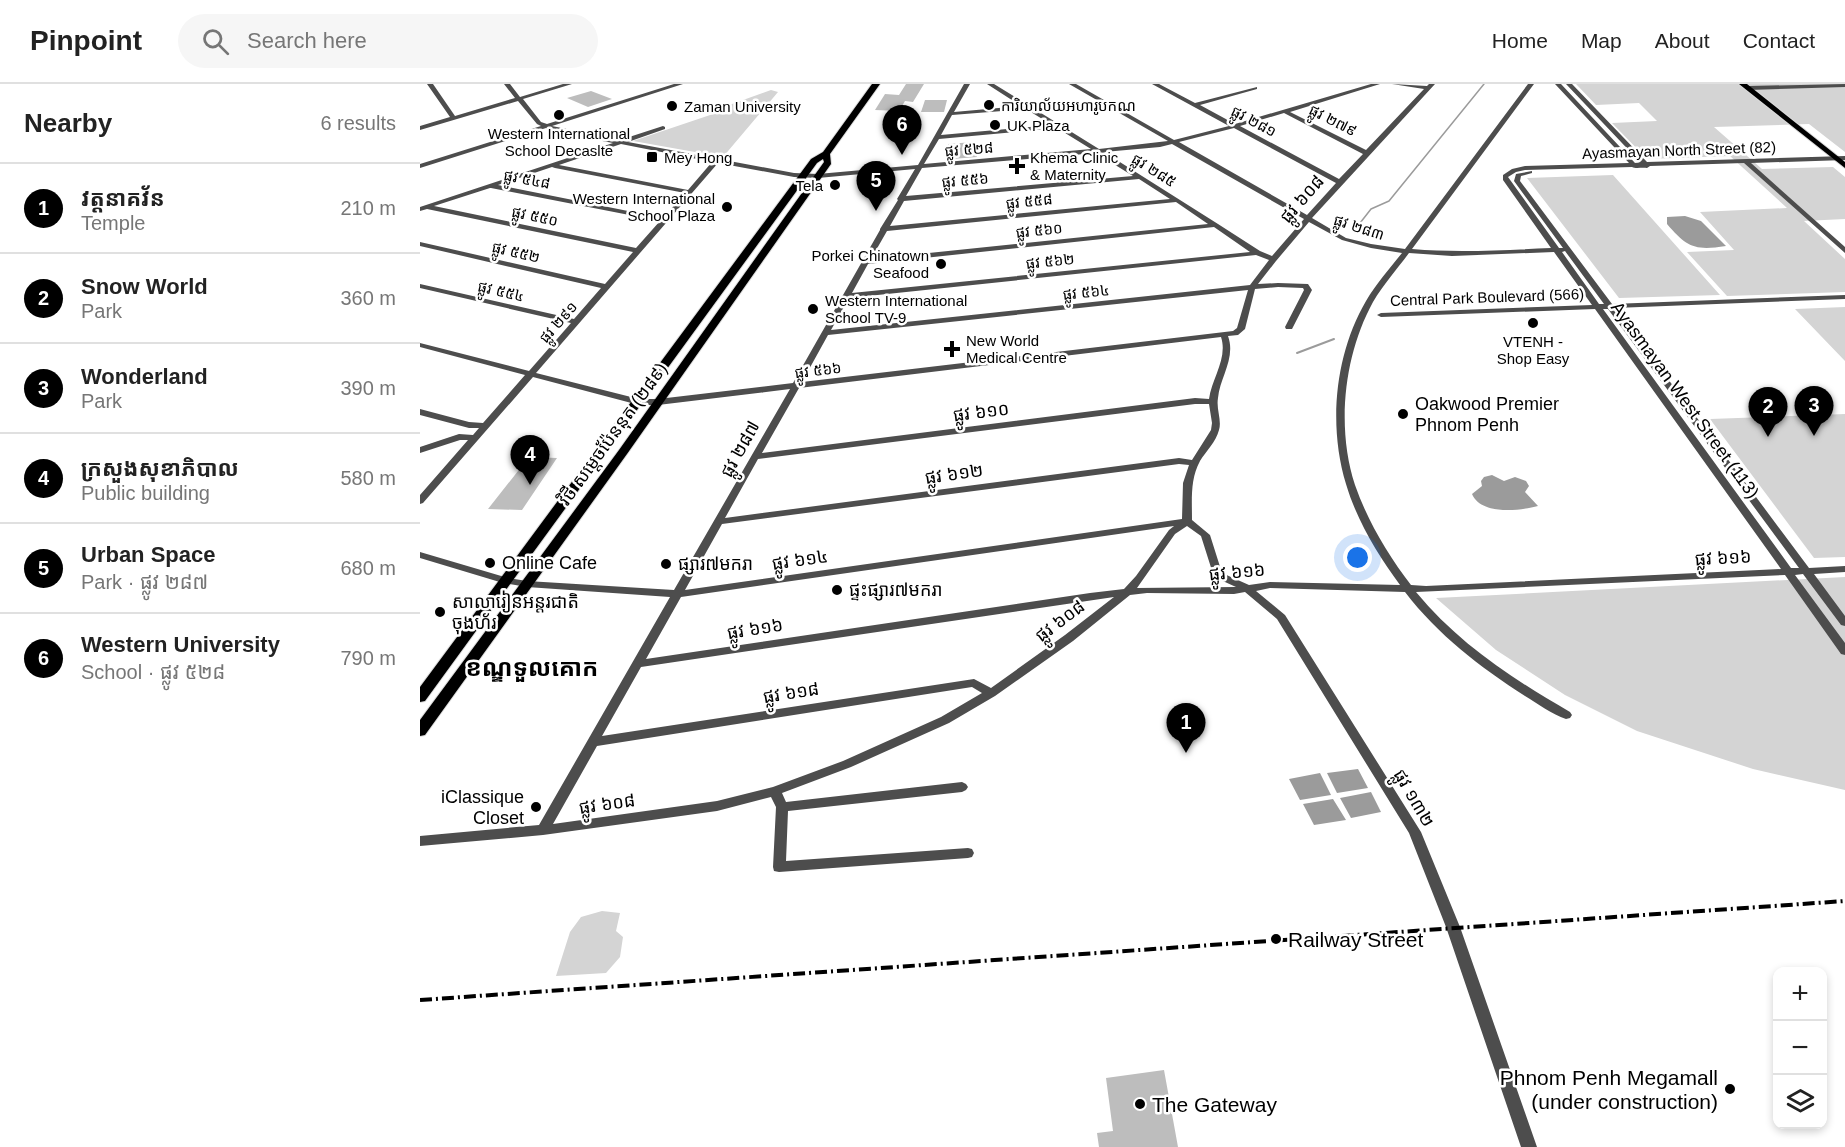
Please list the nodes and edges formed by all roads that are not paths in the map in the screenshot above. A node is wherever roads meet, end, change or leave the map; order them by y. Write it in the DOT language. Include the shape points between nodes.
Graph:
graph roads {
  1 [pos="430,84"];
  2 [pos="507,84"];
  3 [pos="569,84"];
  4 [pos="680,84"];
  5 [pos="876,84"];
  6 [pos="968,84"];
  7 [pos="990,84"];
  8 [pos="1072,84"];
  9 [pos="1155,84"];
  10 [pos="1377,84"];
  11 [pos="1395,84"];
  12 [pos="1531,84"];
  13 [pos="1558,84"];
  14 [pos="1569,84"];
  15 [pos="1845,85"];
  16 [pos="1431,86"];
  17 [pos="1750,86"];
  18 [pos="1255,88"];
  19 [pos="520,99"];
  20 [pos="1195,105"];
  21 [pos="1027,107"];
  22 [pos="1286,112"];
  23 [pos="949,114"];
  24 [pos="453,118"];
  25 [pos="545,126"];
  26 [pos="1058,126"];
  27 [pos="1235,126"];
  28 [pos="420,128"];
  29 [pos="663,128"];
  30 [pos="936,136"];
  31 [pos="621,142"];
  32 [pos="1174,142"];
  33 [pos="1099,151"];
  34 [pos="1367,153"];
  35 [pos="826,154"];
  36 [pos="717,160"];
  37 [pos="1842,161"];
  38 [pos="1748,163"];
  39 [pos="551,165"];
  40 [pos="420,166"];
  41 [pos="919,166"];
  42 [pos="1647,166"];
  43 [pos="1635,167"];
  44 [pos="1514,170"];
  45 [pos="1523,173"];
  46 [pos="804,176"];
  47 [pos="818,176"];
  48 [pos="1140,177"];
  49 [pos="1340,182"];
  50 [pos="490,186"];
  51 [pos="689,192"];
  52 [pos="900,200"];
  53 [pos="1177,200"];
  54 [pos="423,208"];
  55 [pos="1529,212"];
  56 [pos="1540,212"];
  57 [pos="664,220"];
  58 [pos="1308,220"];
  59 [pos="1216,225"];
  60 [pos="884,229"];
  61 [pos="420,244"];
  62 [pos="1568,249"];
  63 [pos="1556,250"];
  64 [pos="638,251"];
  65 [pos="1845,251"];
  66 [pos="1257,253"];
  67 [pos="1405,253"];
  68 [pos="1273,259"];
  69 [pos="865,261"];
  70 [pos="420,286"];
  71 [pos="606,287"];
  72 [pos="1252,287"];
  73 [pos="846,296"];
  74 [pos="1845,297"];
  75 [pos="1597,306"];
  76 [pos="1610,306"];
  77 [pos="1381,315"];
  78 [pos="575,322"];
  79 [pos="1289,327"];
  80 [pos="824,333"];
  81 [pos="1224,335"];
  82 [pos="686,338"];
  83 [pos="703,339"];
  84 [pos="420,345"];
  85 [pos="1642,348"];
  86 [pos="1628,349"];
  87 [pos="531,374"];
  88 [pos="795,386"];
  89 [pos="639,402"];
  90 [pos="658,402"];
  91 [pos="1213,402"];
  92 [pos="420,412"];
  93 [pos="469,425"];
  94 [pos="485,426"];
  95 [pos="459,437"];
  96 [pos="475,438"];
  97 [pos="420,450"];
  98 [pos="754,458"];
  99 [pos="1724,459"];
  100 [pos="1708,460"];
  101 [pos="1194,463"];
  102 [pos="572,492"];
  103 [pos="592,493"];
  104 [pos="420,501"];
  105 [pos="1187,521"];
  106 [pos="718,522"];
  107 [pos="420,555"];
  108 [pos="1845,569"];
  109 [pos="1806,571"];
  110 [pos="1788,572"];
  111 [pos="507,580"];
  112 [pos="527,584"];
  113 [pos="1246,588"];
  114 [pos="1408,589"];
  115 [pos="1127,592"];
  116 [pos="677,594"];
  117 [pos="1845,623"];
  118 [pos="1845,651"];
  119 [pos="637,664"];
  120 [pos="991,693"];
  121 [pos="420,698"];
  122 [pos="1566,715"];
  123 [pos="420,731"];
  124 [pos="593,742"];
  125 [pos="962,787"];
  126 [pos="775,791"];
  127 [pos="782,807"];
  128 [pos="543,830"];
  129 [pos="420,842"];
  130 [pos="968,853"];
  131 [pos="1529,1147"];
  1 -- 24 [label="street"];
  2 -- 19 [label="street"];
  3 -- 19 [label="street"];
  4 -- 25 [label="street"];
  5 -- 35 [label="main road, វិថី សម្តេចប៉ែននុត (២៨៩)"];
  6 -- 23 [label="street, ផ្លូវ ២៨៧"];
  7 -- 21 [label="street, ផ្លូវ ២៨៥"];
  8 -- 32 [label="street, ផ្លូវ ២៨៣"];
  9 -- 20 [label="street, ផ្លូវ ២៨១"];
  10 -- 22 [label="street, ផ្លូវ ៥២៨"];
  11 -- 16 [label="street"];
  12 -- 67 [label="street"];
  13 -- 43 [label="street"];
  14 -- 42 [label="street"];
  15 -- 17 [label="street"];
  16 -- 34 [label="street, ផ្លូវ ៦០៨"];
  17 -- 37 [label="main road"];
  18 -- 20 [label="street"];
  19 -- 24 [label="street"];
  19 -- 25 [label="street"];
  20 -- 27 [label="street, ផ្លូវ ២៨១"];
  21 -- 23 [label="street"];
  21 -- 26 [label="street, ផ្លូវ ២៨៥"];
  22 -- 27 [label="street, ផ្លូវ ៥២៨"];
  22 -- 34 [label="street, ផ្លូវ ២៧៩"];
  23 -- 30 [label="street, ផ្លូវ ២៨៧"];
  24 -- 28 [label="street"];
  25 -- 31 [label="street, ផ្លូវ ៥២៨"];
  25 -- 40 [label="street"];
  26 -- 30 [label="street"];
  26 -- 33 [label="street, ផ្លូវ ២៨៥"];
  27 -- 32 [label="street, ផ្លូវ ៥២៨"];
  27 -- 49 [label="street, ផ្លូវ ២៨១"];
  29 -- 31 [label="street"];
  30 -- 41 [label="street, ផ្លូវ ២៨៧"];
  31 -- 36 [label="street, ផ្លូវ ៥២៨"];
  31 -- 39 [label="street"];
  32 -- 33 [label="street, ផ្លូវ ៥២៨"];
  32 -- 58 [label="street, ផ្លូវ ២៨៣"];
  33 -- 41 [label="street, ផ្លូវ ៥២៨"];
  33 -- 48 [label="street, ផ្លូវ ២៨៥"];
  34 -- 49 [label="street, ផ្លូវ ៦០៨"];
  35 -- 46 [label="main road, វិថី សម្តេចប៉ែននុត (២៨៩)"];
  35 -- 47 [label="main road, វិថី សម្តេចប៉ែននុត (២៨៩)" via="828,162"];
  36 -- 46 [label="street, ផ្លូវ ៥២៨"];
  36 -- 51 [label="street, ផ្លូវ ២៩១"];
  37 -- 38 [label="street, Ayasmayan North Street (82)"];
  38 -- 42 [label="street, Ayasmayan North Street (82)"];
  38 -- 65 [label="street"];
  39 -- 50 [label="street"];
  39 -- 51 [label="street"];
  41 -- 47 [label="street, ផ្លូវ ៥២៨"];
  41 -- 52 [label="street, ផ្លូវ ២៨៧"];
  42 -- 43 [label="street, Ayasmayan North Street (82)"];
  43 -- 44 [label="street, Ayasmayan North Street (82)"];
  43 -- 45 [label="street, Ayasmayan North Street (82)"];
  44 -- 55 [label="street, Ayasmayan West Street (113)" via="1505,176 1506,180"];
  45 -- 56 [label="street, Ayasmayan West Street (113)" via="1517,181"];
  46 -- 47 [label="street, ផ្លូវ ៥២៨"];
  46 -- 82 [label="main road, វិថី សម្តេចប៉ែននុត (២៨៩)"];
  47 -- 83 [label="main road, វិថី សម្តេចប៉ែននុត (២៨៩)"];
  48 -- 52 [label="street, ផ្លូវ ៥៥៦"];
  48 -- 53 [label="street, ផ្លូវ ២៨៥"];
  49 -- 58 [label="street, ផ្លូវ ៦០៨"];
  50 -- 54 [label="street"];
  50 -- 57 [label="street, ផ្លូវ ៥៤៨"];
  51 -- 57 [label="street, ផ្លូវ ២៩១"];
  52 -- 60 [label="street, ផ្លូវ ២៨៧"];
  53 -- 59 [label="street, ផ្លូវ ២៨៥"];
  53 -- 60 [label="street, ផ្លូវ ៥៥៨"];
  54 -- 64 [label="street, ផ្លូវ ៥៥០"];
  55 -- 56 [label="street"];
  55 -- 63 [label="street, Ayasmayan West Street (113)"];
  56 -- 62 [label="street, Ayasmayan West Street (113)"];
  57 -- 64 [label="street, ផ្លូវ ២៩១"];
  58 -- 67 [label="street, ផ្លូវ ២៨៣" via="1344,239"];
  58 -- 68 [label="street, ផ្លូវ ៦០៨"];
  59 -- 66 [label="street, ផ្លូវ ២៨៥"];
  59 -- 69 [label="street, ផ្លូវ ៥៦០"];
  60 -- 69 [label="street, ផ្លូវ ២៨៧"];
  61 -- 71 [label="street, ផ្លូវ ៥៥២"];
  62 -- 63 [label="street, ផ្លូវ ២៨៣"];
  62 -- 76 [label="street, Ayasmayan West Street (113)"];
  63 -- 67 [label="street, ផ្លូវ ២៨៣"];
  63 -- 75 [label="street, Ayasmayan West Street (113)"];
  64 -- 71 [label="street, ផ្លូវ ២៩១"];
  66 -- 68 [label="street, ផ្លូវ ២៨៥"];
  66 -- 73 [label="street, ផ្លូវ ៥៦២"];
  67 -- 114 [label="street" via="1370,301 1354,337 1346,365 1341,412 1344,457 1354,493 1376,541"];
  68 -- 72 [label="street, ផ្លូវ ៦០៨"];
  69 -- 73 [label="street, ផ្លូវ ២៨៧"];
  70 -- 78 [label="street, ផ្លូវ ៥៥៤"];
  71 -- 78 [label="street, ផ្លូវ ២៩១"];
  72 -- 79 [label="street, ផ្លូវ ៥៦៤" via="1305,286 1308,290"];
  72 -- 80 [label="street, ផ្លូវ ៥៦៤"];
  72 -- 81 [label="street, ផ្លូវ ៦០៨" via="1241,329"];
  73 -- 80 [label="street, ផ្លូវ ២៨៧"];
  74 -- 76 [label="street, Central Park Boulevard (566)"];
  75 -- 76 [label="street, Central Park Boulevard (566)"];
  75 -- 77 [label="street, Central Park Boulevard (566)"];
  75 -- 86 [label="street, Ayasmayan West Street (113)"];
  76 -- 85 [label="street, Ayasmayan West Street (113)"];
  78 -- 87 [label="street, ផ្លូវ ២៩១"];
  80 -- 88 [label="street, ផ្លូវ ២៨៧"];
  81 -- 88 [label="street, ផ្លូវ ៥៦៦"];
  81 -- 91 [label="street" via="1227,341 1223,369"];
  82 -- 83 [label="main road"];
  82 -- 89 [label="main road, វិថី សម្តេចប៉ែននុត (២៨៩)"];
  83 -- 90 [label="main road, វិថី សម្តេចប៉ែននុត (២៨៩)"];
  84 -- 87 [label="street, ផ្លូវ ៥៦៦"];
  85 -- 86 [label="street"];
  85 -- 99 [label="street, Ayasmayan West Street (113)"];
  86 -- 100 [label="street, Ayasmayan West Street (113)"];
  87 -- 89 [label="street, ផ្លូវ ៥៦៦"];
  87 -- 94 [label="street, ផ្លូវ ២៩១"];
  88 -- 90 [label="street, ផ្លូវ ៥៦៦"];
  88 -- 98 [label="street, ផ្លូវ ២៨៧"];
  89 -- 90 [label="street, ផ្លូវ ៥៦៦"];
  89 -- 102 [label="main road, វិថី សម្តេចប៉ែននុត (២៨៩)"];
  90 -- 103 [label="main road, វិថី សម្តេចប៉ែននុត (២៨៩)"];
  91 -- 98 [label="street, ផ្លូវ ៦១០" via="1195,401"];
  91 -- 101 [label="street" via="1215,430"];
  92 -- 93 [label="street"];
  93 -- 94 [label="street"];
  93 -- 95 [label="street"];
  94 -- 96 [label="street, ផ្លូវ ២៩១"];
  95 -- 96 [label="street"];
  95 -- 97 [label="street"];
  96 -- 104 [label="street, ផ្លូវ ២៩១"];
  98 -- 106 [label="street, ផ្លូវ ២៨៧"];
  99 -- 100 [label="street"];
  99 -- 109 [label="street, Ayasmayan West Street (113)"];
  100 -- 110 [label="street, Ayasmayan West Street (113)"];
  101 -- 105 [label="street" via="1186,489"];
  101 -- 106 [label="street, ផ្លូវ ៦១២" via="1179,461"];
  102 -- 103 [label="main road"];
  102 -- 111 [label="main road, វិថី សម្តេចប៉ែននុត (២៨៩)"];
  103 -- 112 [label="main road, វិថី សម្តេចប៉ែននុត (២៨៩)"];
  105 -- 113 [label="street, ផ្លូវ ១៣២" via="1205,536 1218,575"];
  105 -- 115 [label="street, ផ្លូវ ៦០៨" via="1172,532"];
  105 -- 116 [label="street, ផ្លូវ ៦១៤"];
  106 -- 116 [label="street, ផ្លូវ ២៨៧"];
  107 -- 111 [label="street, ផ្លូវ ៦១៤"];
  108 -- 109 [label="street, ផ្លូវ ៦១៦"];
  109 -- 110 [label="street, ផ្លូវ ៦១៦"];
  109 -- 117 [label="street, Ayasmayan West Street (113)"];
  110 -- 114 [label="street, ផ្លូវ ៦១៦"];
  110 -- 118 [label="street, Ayasmayan West Street (113)"];
  111 -- 112 [label="street, ផ្លូវ ៦១៤"];
  111 -- 121 [label="main road, វិថី សម្តេចប៉ែននុត (២៨៩)"];
  112 -- 116 [label="street, ផ្លូវ ៦១៤"];
  112 -- 123 [label="main road, វិថី សម្តេចប៉ែននុត (២៨៩)"];
  113 -- 114 [label="street, ផ្លូវ ៦១៦" via="1270,585"];
  113 -- 115 [label="street, ផ្លូវ ៦១៦"];
  113 -- 131 [label="street, ផ្លូវ ១៣២" via="1281,617 1415,832 1453,927"];
  114 -- 122 [label="street" via="1479,660"];
  115 -- 119 [label="street, ផ្លូវ ៦១៦"];
  115 -- 120 [label="street, ផ្លូវ ៦០៨"];
  116 -- 119 [label="street, ផ្លូវ ២៨៧"];
  119 -- 124 [label="street, ផ្លូវ ២៨៧"];
  120 -- 124 [label="street, ផ្លូវ ៦១៨" via="974,683"];
  120 -- 126 [label="street, ផ្លូវ ៦០៨" via="902,741"];
  124 -- 128 [label="street, ផ្លូវ ២៨៧"];
  125 -- 127 [label="street"];
  126 -- 127 [label="street"];
  126 -- 128 [label="street, ផ្លូវ ៦០៨" via="717,806"];
  127 -- 130 [label="street" via="779,867"];
  128 -- 129 [label="street, ផ្លូវ ៦០៨"];
}
